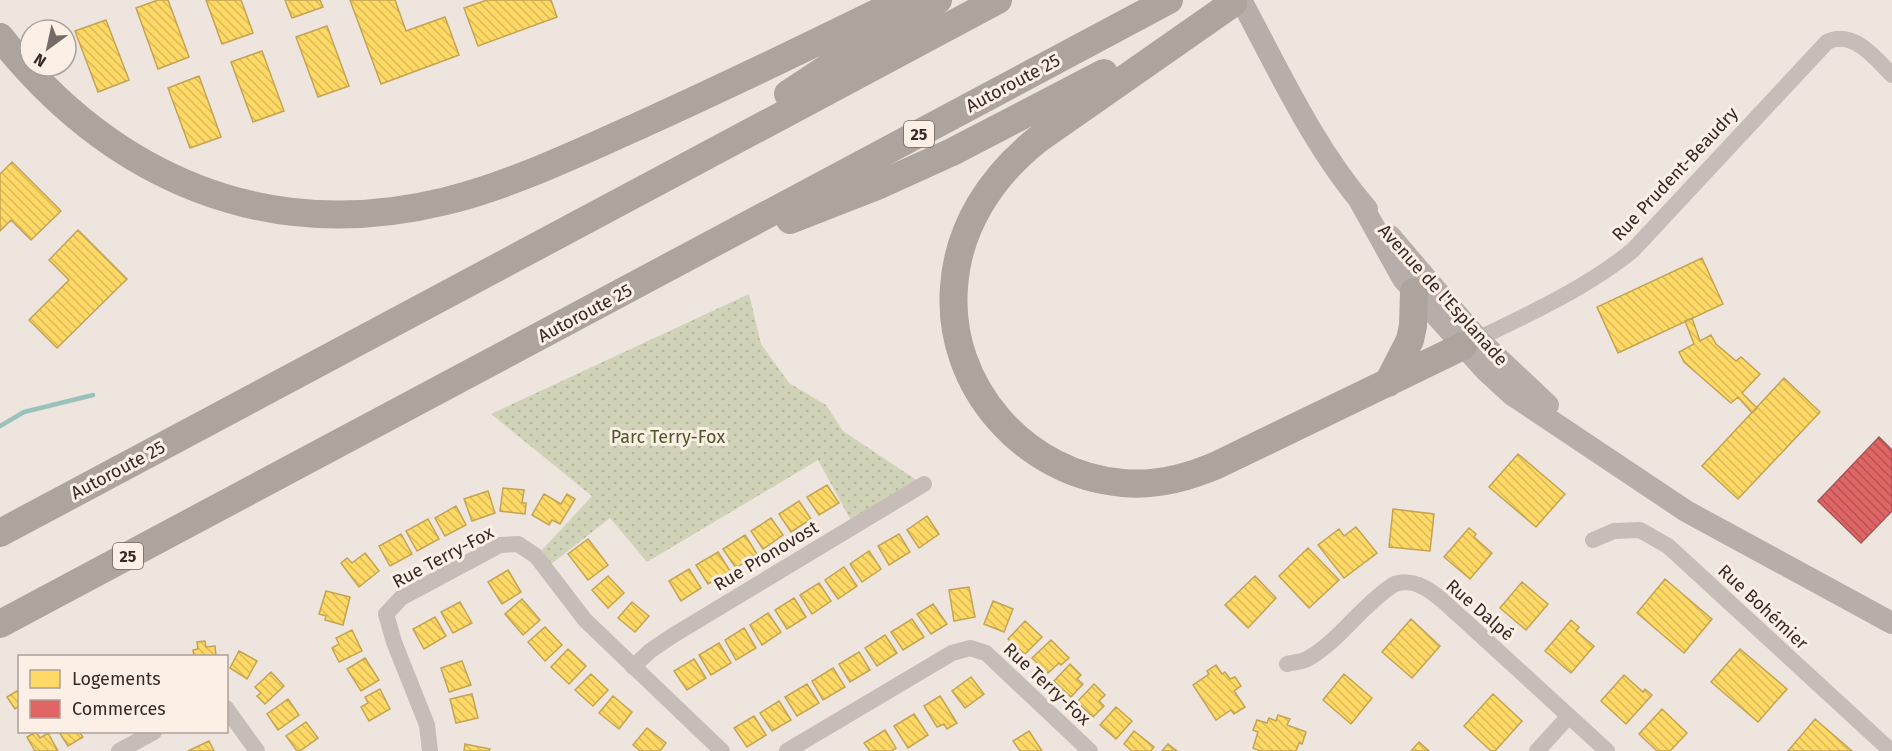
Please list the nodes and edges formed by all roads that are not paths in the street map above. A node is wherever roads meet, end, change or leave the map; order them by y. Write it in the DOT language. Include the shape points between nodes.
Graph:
graph roads {
  1 [pos="903,0"];
  2 [pos="938,0"];
  3 [pos="998,0"];
  4 [pos="1169,0"];
  5 [pos="1238,1"];
  6 [pos="0,37"];
  7 [pos="1892,75"];
  8 [pos="659,180"];
  9 [pos="1358,198"];
  10 [pos="669,269"];
  11 [pos="1414,292"];
  12 [pos="1471,342"];
  13 [pos="1388,383"];
  14 [pos="924,484"];
  15 [pos="0,532"];
  16 [pos="1593,540"];
  17 [pos="1892,623"];
  18 [pos="0,624"];
  19 [pos="1287,664"];
  20 [pos="633,667"];
  21 [pos="228,711"];
  22 [pos="1569,716"];
  23 [pos="152,733"];
  24 [pos="119,751"];
  25 [pos="257,751"];
  26 [pos="430,751"];
  27 [pos="722,751"];
  28 [pos="787,751"];
  29 [pos="1090,751"];
  30 [pos="1537,751"];
  31 [pos="1607,751"];
  32 [pos="1891,751"];
  1 -- 6 [label="highway" via="541,168 445,201 360,214 268,209 225,199 161,174 83,122"];
  2 -- 8 [label="highway"];
  3 -- 8 [label="highway, Autoroute 25"];
  4 -- 10 [label="highway, Autoroute 25 / 25"];
  5 -- 9 [label="street, Avenue de l'Esplanade" via="1307,122"];
  5 -- 10 [label="highway" via="941,157"];
  5 -- 13 [label="highway" via="1054,126 1016,158 992,186 969,225 955,271 955,317 965,364 987,405 1029,448 1072,472 1130,484 1162,482 1201,472"];
  7 -- 12 [label="street, Rue Prudent-Beaudry" via="1851,40 1838,38 1827,42 1633,250 1558,298"];
  8 -- 15 [label="highway, Autoroute 25"];
  9 -- 11 [label="street, Avenue de l'Esplanade"];
  9 -- 12 [label="street, Avenue de l'Esplanade"];
  10 -- 18 [label="highway, Autoroute 25 / 25"];
  11 -- 12 [label="street, Avenue de l'Esplanade"];
  11 -- 13 [label="highway" via="1410,340"];
  12 -- 13 [label="highway"];
  12 -- 17 [label="street, Avenue de l'Esplanade" via="1485,370 1511,394 1610,461 1695,516"];
  14 -- 20 [label="street, Rue Pronovost" via="672,636"];
  16 -- 32 [label="street, Rue Bohémier" via="1614,531 1640,530 1668,546"];
  19 -- 22 [label="street, Rue Dalpé" via="1308,659 1394,584 1407,582 1439,598"];
  20 -- 26 [label="street, Rue Terry-Fox" via="585,620 536,556 518,544 500,545 401,598 386,614 427,725"];
  20 -- 27 [label="street, Rue Terry-Fox"];
  21 -- 25 [label="street"];
  22 -- 30 [label="street"];
  22 -- 31 [label="street, Rue Dalpé"];
  23 -- 24 [label="street"];
  28 -- 29 [label="street, Rue Terry-Fox" via="952,653 970,648 986,653"];
}
